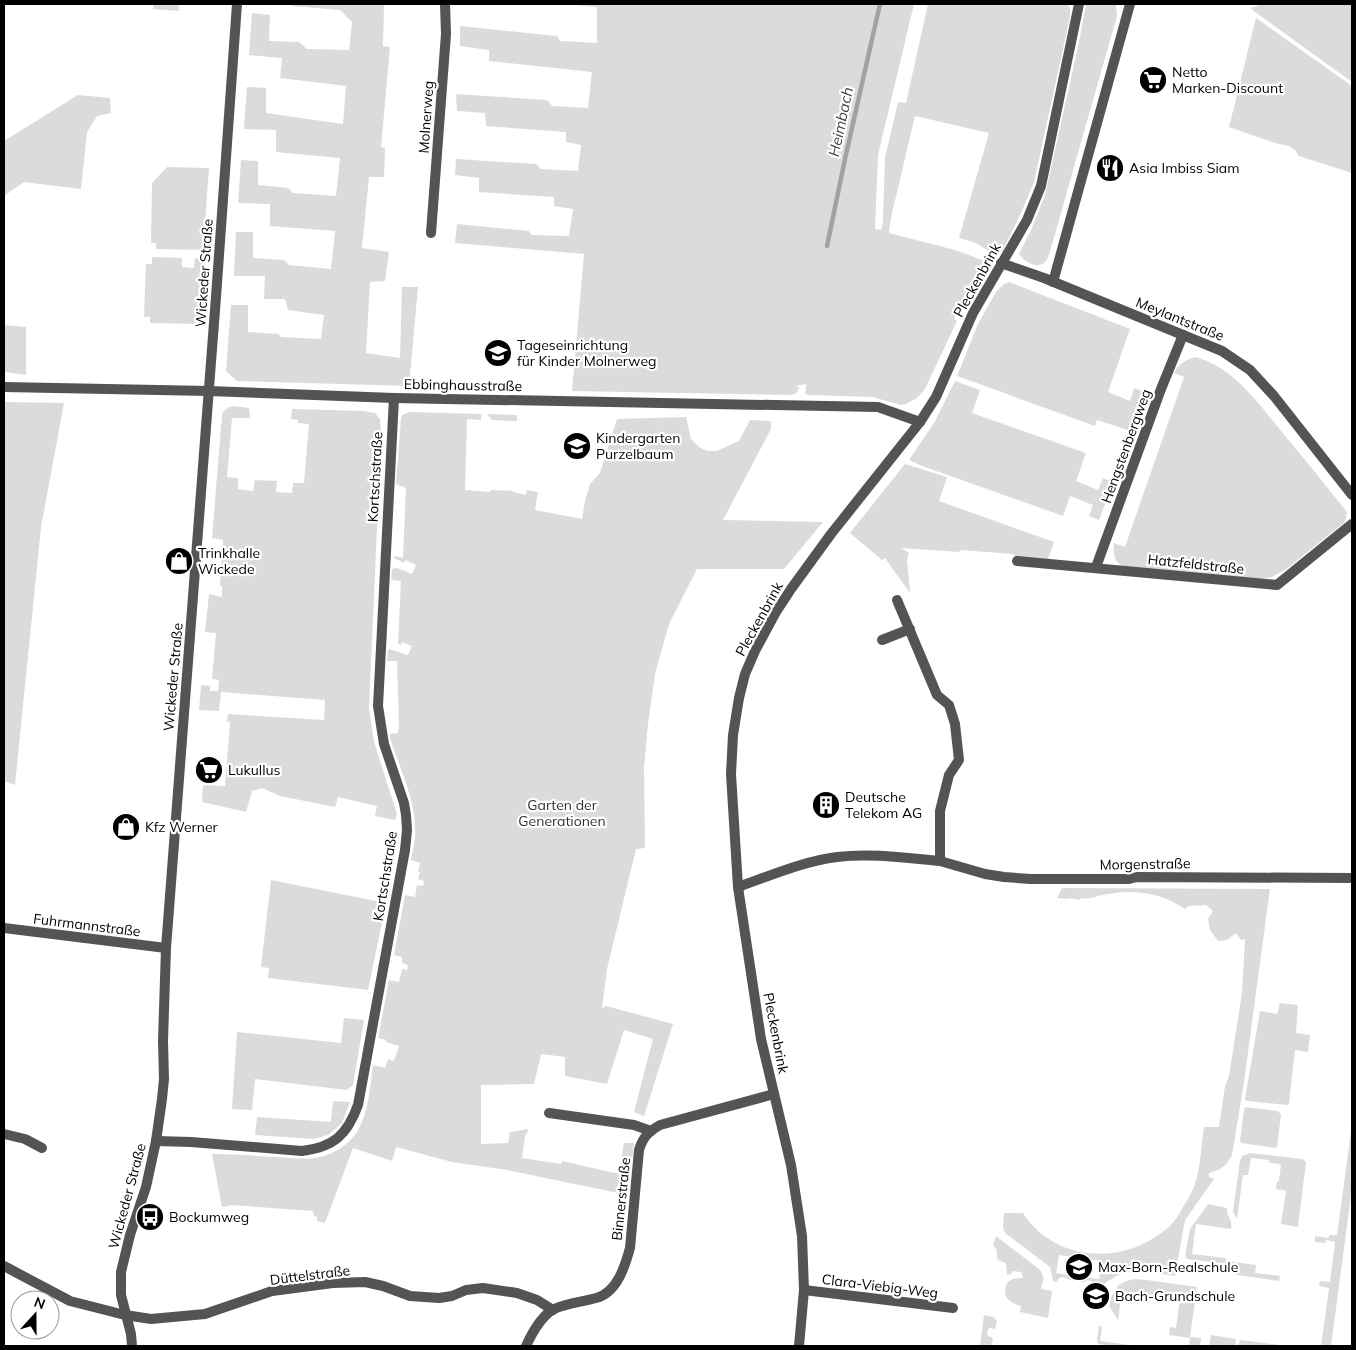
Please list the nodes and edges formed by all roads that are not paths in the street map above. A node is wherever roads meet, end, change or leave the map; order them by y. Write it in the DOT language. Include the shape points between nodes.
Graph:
graph roads {
  1 [pos="237,4"];
  2 [pos="445,4"];
  3 [pos="1079,4"];
  4 [pos="1130,4"];
  5 [pos="431,233"];
  6 [pos="1001,263"];
  7 [pos="1053,282"];
  8 [pos="1183,335"];
  9 [pos="4,387"];
  10 [pos="209,391"];
  11 [pos="394,398"];
  12 [pos="920,422"];
  13 [pos="1352,495"];
  14 [pos="1352,524"];
  15 [pos="1017,561"];
  16 [pos="1096,567"];
  17 [pos="897,600"];
  18 [pos="910,629"];
  19 [pos="882,640"];
  20 [pos="940,861"];
  21 [pos="1352,878"];
  22 [pos="738,887"];
  23 [pos="4,928"];
  24 [pos="166,948"];
  25 [pos="774,1094"];
  26 [pos="549,1113"];
  27 [pos="651,1131"];
  28 [pos="4,1134"];
  29 [pos="156,1141"];
  30 [pos="42,1148"];
  31 [pos="4,1266"];
  32 [pos="804,1290"];
  33 [pos="952,1308"];
  34 [pos="553,1310"];
  35 [pos="126,1315"];
  36 [pos="132,1346"];
  37 [pos="526,1346"];
  38 [pos="799,1346"];
  1 -- 10 [label="street, Wickeder Straße"];
  2 -- 5 [label="street, Molnerweg" via="446,34"];
  3 -- 6 [label="street, Pleckenbrink" via="1041,186 1027,220"];
  4 -- 7 [label="street"];
  6 -- 7 [label="street, Meylantstraße"];
  6 -- 12 [label="street, Pleckenbrink" via="966,327 936,397"];
  7 -- 8 [label="street, Meylantstraße"];
  8 -- 13 [label="street, Meylantstraße" via="1222,351 1250,370"];
  8 -- 16 [label="street, Hengstenbergweg"];
  9 -- 10 [label="street, Ebbinghausstraße"];
  10 -- 11 [label="street, Ebbinghausstraße"];
  10 -- 24 [label="street, Wickeder Straße"];
  11 -- 12 [label="street, Ebbinghausstraße" via="878,408"];
  11 -- 29 [label="street, Kortschstraße" via="378,706 384,744 404,803 407,830 358,1105 347,1130 336,1140 314,1149 302,1151"];
  12 -- 22 [label="street, Pleckenbrink" via="791,589 755,651 739,698 733,736 731,774"];
  14 -- 16 [label="street, Hatzfeldstraße" via="1277,585"];
  15 -- 16 [label="street, Hatzfeldstraße"];
  17 -- 18 [label="street"];
  18 -- 19 [label="street"];
  18 -- 20 [label="street" via="930,680 938,695 949,705 955,724 959,760 949,775 940,815"];
  20 -- 21 [label="street, Morgenstraße" via="985,874 1026,879"];
  20 -- 22 [label="street, Morgenstraße" via="836,857 807,863"];
  22 -- 25 [label="street, Pleckenbrink" via="761,1039"];
  23 -- 24 [label="street, Fuhrmannstraße"];
  24 -- 29 [label="street, Wickeder Straße" via="164,1078"];
  25 -- 27 [label="street" via="660,1125"];
  25 -- 32 [label="street, Pleckenbrink" via="791,1164 801,1227"];
  26 -- 27 [label="street" via="634,1124"];
  27 -- 34 [label="street, Binnerstraße" via="642,1140 630,1248 621,1275 599,1298"];
  28 -- 30 [label="street" via="25,1139"];
  29 -- 35 [label="street, Wickeder Straße" via="122,1272 121,1295"];
  31 -- 35 [label="street, Düttelstraße" via="70,1301"];
  32 -- 33 [label="street, Clara-Viebig-Weg"];
  32 -- 38 [label="street, Pleckenbrink"];
  34 -- 35 [label="street, Düttelstraße" via="518,1293 483,1288 439,1298 410,1296 364,1282 272,1291 205,1314 151,1319"];
  34 -- 37 [label="street, Binnerstraße" via="542,1319"];
  35 -- 36 [label="street, Wickeder Straße"];
}
